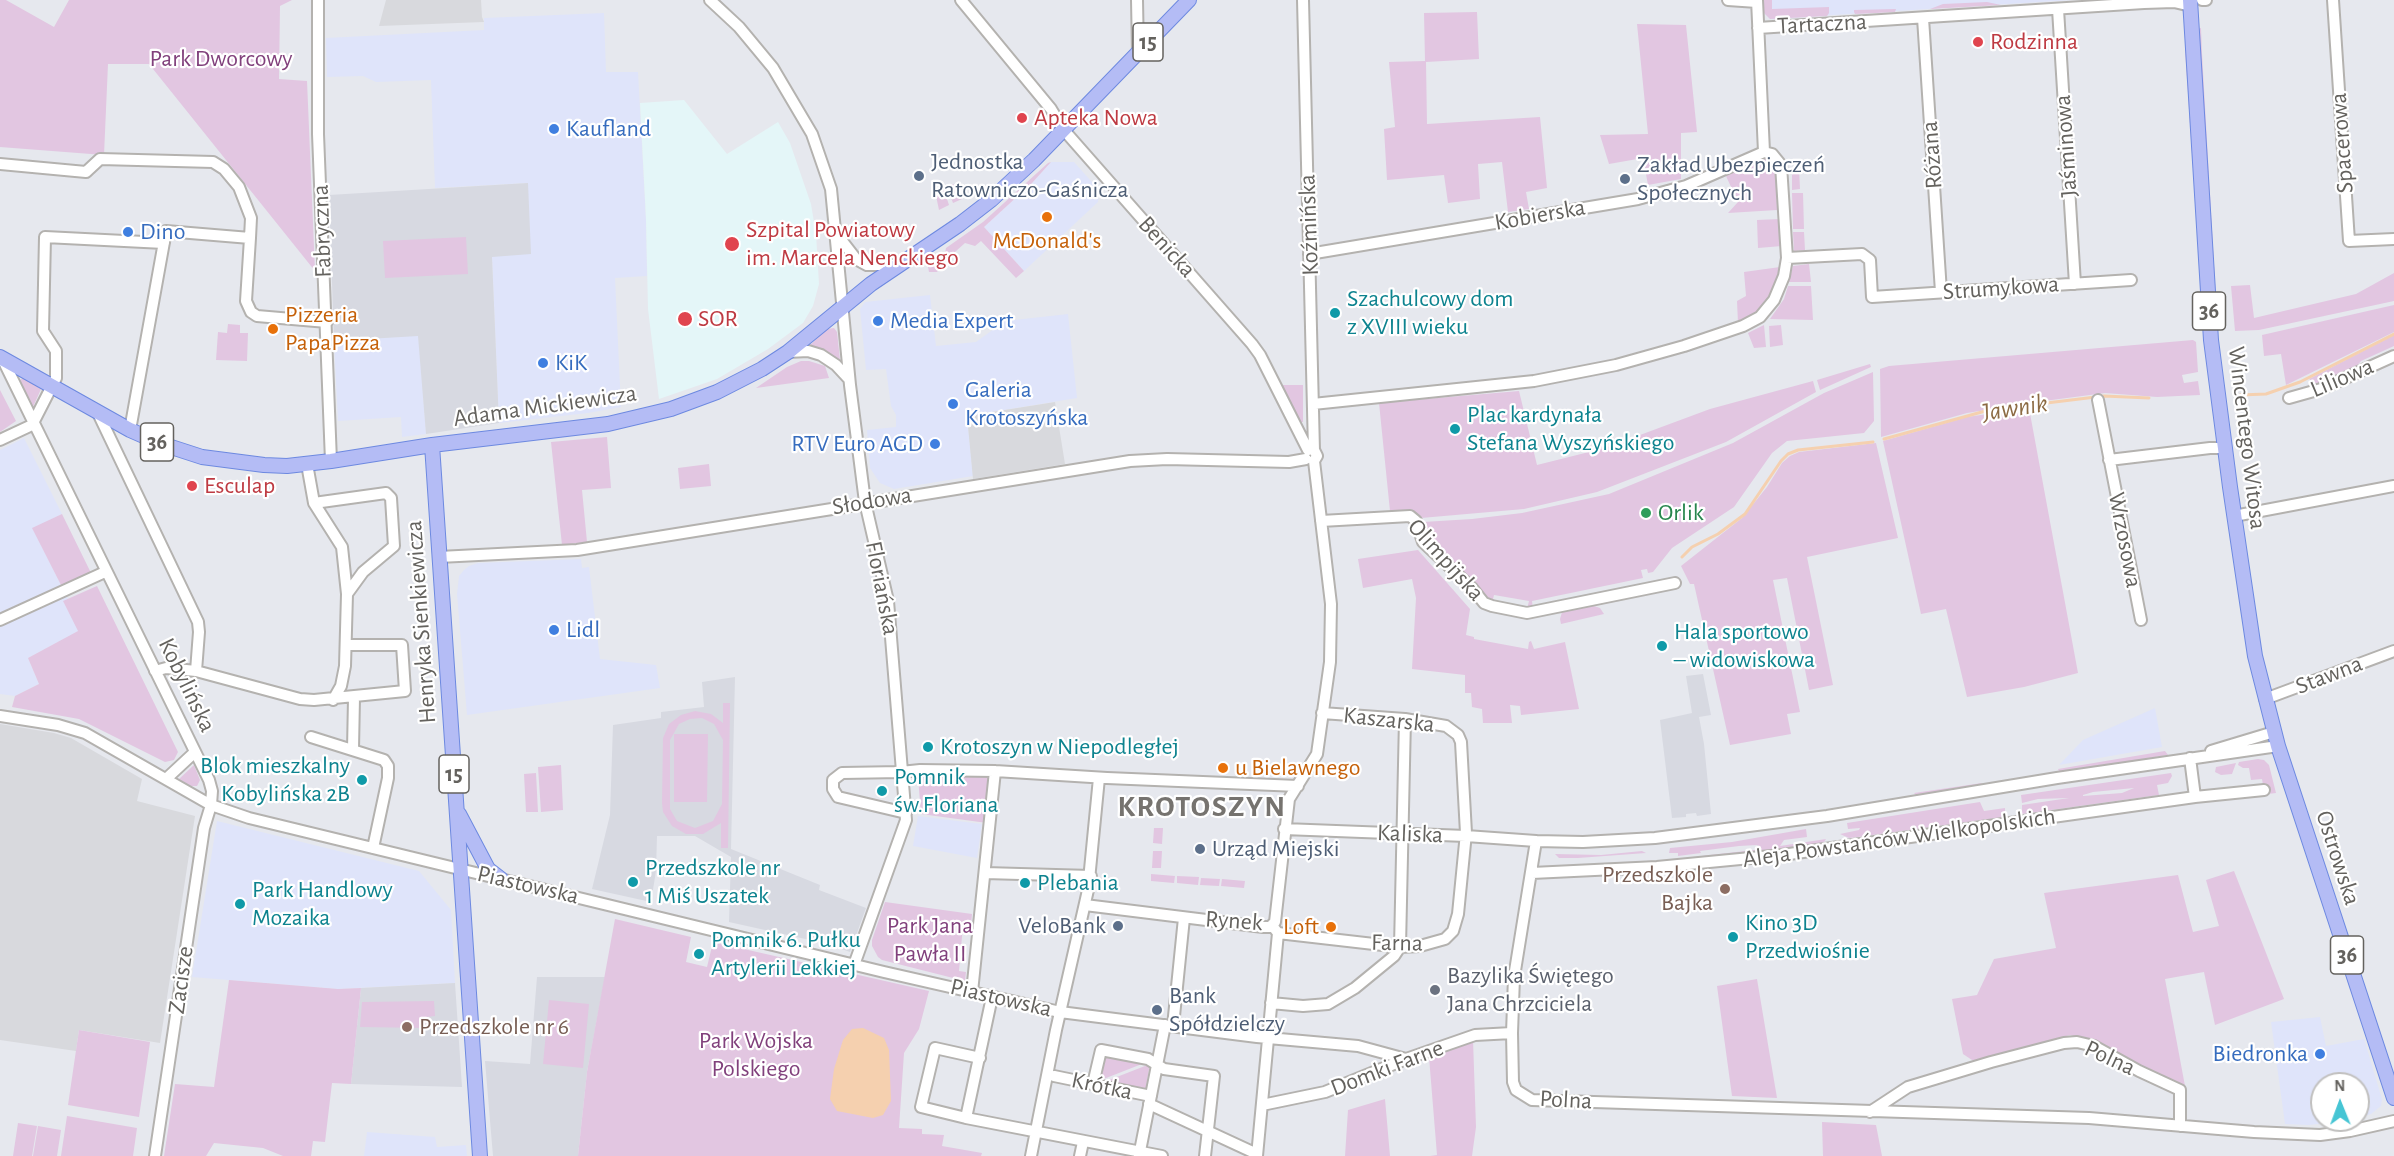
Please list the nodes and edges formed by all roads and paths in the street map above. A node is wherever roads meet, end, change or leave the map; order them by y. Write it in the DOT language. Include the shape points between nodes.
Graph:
graph roads {
  1 [pos="318,0"];
  2 [pos="710,0"];
  3 [pos="961,0"];
  4 [pos="1137,0"];
  5 [pos="1189,0"];
  6 [pos="1303,0"];
  7 [pos="1728,0"];
  8 [pos="2333,0"];
  9 [pos="1757,1"];
  10 [pos="2175,1"];
  11 [pos="2197,2"];
  12 [pos="2058,9"];
  13 [pos="1923,18"];
  14 [pos="1758,27"];
  15 [pos="1138,53"];
  16 [pos="1063,129"];
  17 [pos="1764,152"];
  18 [pos="0,164"];
  19 [pos="837,234"];
  20 [pos="250,238"];
  21 [pos="2394,239"];
  22 [pos="164,243"];
  23 [pos="1310,254"];
  24 [pos="1787,258"];
  25 [pos="899,265"];
  26 [pos="2131,280"];
  27 [pos="2075,284"];
  28 [pos="1941,292"];
  29 [pos="842,306"];
  30 [pos="327,322"];
  31 [pos="788,352"];
  32 [pos="2394,356"];
  33 [pos="1,358"];
  34 [pos="850,379"];
  35 [pos="51,387"];
  36 [pos="2289,398"];
  37 [pos="2098,400"];
  38 [pos="1314,404"];
  39 [pos="97,411"];
  40 [pos="32,424"];
  41 [pos="130,430"];
  42 [pos="0,440"];
  43 [pos="432,445"];
  44 [pos="2225,448"];
  45 [pos="1310,455"];
  46 [pos="2109,460"];
  47 [pos="331,461"];
  48 [pos="307,464"];
  49 [pos="2394,486"];
  50 [pos="865,502"];
  51 [pos="314,503"];
  52 [pos="2234,516"];
  53 [pos="1321,525"];
  54 [pos="439,557"];
  55 [pos="105,572"];
  56 [pos="1675,583"];
  57 [pos="347,594"];
  58 [pos="0,620"];
  59 [pos="2141,620"];
  60 [pos="346,645"];
  61 [pos="2394,651"];
  62 [pos="155,671"];
  63 [pos="196,671"];
  64 [pos="354,698"];
  65 [pos="2265,699"];
  66 [pos="333,700"];
  67 [pos="1322,713"];
  68 [pos="0,716"];
  69 [pos="1405,719"];
  70 [pos="311,737"];
  71 [pos="2276,739"];
  72 [pos="353,749"];
  73 [pos="195,752"];
  74 [pos="2190,758"];
  75 [pos="900,767"];
  76 [pos="995,771"];
  77 [pos="1099,778"];
  78 [pos="166,779"];
  79 [pos="1298,786"];
  80 [pos="2264,790"];
  81 [pos="2194,796"];
  82 [pos="211,805"];
  83 [pos="456,808"];
  84 [pos="906,813"];
  85 [pos="1284,829"];
  86 [pos="1403,834"];
  87 [pos="1466,836"];
  88 [pos="1536,841"];
  89 [pos="373,848"];
  90 [pos="461,869"];
  91 [pos="985,873"];
  92 [pos="1532,873"];
  93 [pos="1091,876"];
  94 [pos="501,879"];
  95 [pos="1085,905"];
  96 [pos="1184,918"];
  97 [pos="1275,929"];
  98 [pos="1400,947"];
  99 [pos="854,964"];
  100 [pos="972,992"];
  101 [pos="992,997"];
  102 [pos="1271,1003"];
  103 [pos="1060,1012"];
  104 [pos="1169,1025"];
  105 [pos="1512,1033"];
  106 [pos="1268,1038"];
  107 [pos="980,1058"];
  108 [pos="1406,1059"];
  109 [pos="1157,1064"];
  110 [pos="1053,1076"];
  111 [pos="1093,1084"];
  112 [pos="2394,1098"];
  113 [pos="1150,1100"];
  114 [pos="1262,1105"];
  115 [pos="1869,1112"];
  116 [pos="966,1118"];
  117 [pos="2394,1121"];
  118 [pos="2180,1126"];
  119 [pos="1208,1130"];
  120 [pos="1036,1131"];
  121 [pos="1083,1142"];
  122 [pos="1139,1154"];
  123 [pos="1257,1155"];
  124 [pos="155,1156"];
  125 [pos="480,1156"];
  126 [pos="1031,1156"];
  127 [pos="1080,1156"];
  128 [pos="1162,1156"];
  129 [pos="1205,1156"];
  1 -- 30 [label="street, Fabryczna" via="318,134"];
  2 -- 19 [label="street, Floriańska" via="761,52 800,110 821,155 831,189"];
  3 -- 16 [label="street, Benicka"];
  4 -- 15 [label="street"];
  5 -- 15 [label="main road, Adama Mickiewicza / 15"];
  6 -- 23 [label="street, Koźmińska"];
  7 -- 9 [label="street"];
  8 -- 21 [label="street, Spacerowa" via="2349,242"];
  9 -- 14 [label="street"];
  10 -- 11 [label="street, Tartaczna"];
  10 -- 12 [label="street, Tartaczna"];
  11 -- 44 [label="main road, Wincentego Witosa / 36" via="2210,328"];
  12 -- 13 [label="street, Tartaczna"];
  12 -- 27 [label="street, Jaśminowa"];
  13 -- 14 [label="street, Tartaczna"];
  13 -- 28 [label="street, Różana"];
  14 -- 17 [label="street"];
  15 -- 16 [label="main road, Adama Mickiewicza / 15"];
  16 -- 25 [label="main road, Adama Mickiewicza / 15" via="991,200"];
  16 -- 45 [label="street, Benicka" via="1252,344"];
  17 -- 23 [label="street, Kobierska" via="1686,186 1638,199"];
  17 -- 24 [label="street" via="1772,154 1781,165"];
  18 -- 20 [label="street" via="86,172 100,159 213,162 239,187 251,218"];
  19 -- 25 [label="street" via="856,259 867,265"];
  19 -- 29 [label="street, Floriańska"];
  20 -- 22 [label="street" via="166,231"];
  20 -- 30 [label="street" via="246,301 251,312 257,316"];
  22 -- 35 [label="street" via="45,237 43,331 56,351 56,378"];
  22 -- 41 [label="street"];
  23 -- 38 [label="street, Koźmińska"];
  24 -- 28 [label="street, Strumykowa" via="1862,254 1870,260 1872,297"];
  24 -- 38 [label="street" via="1774,300 1760,317 1684,346 1616,365 1534,381"];
  25 -- 29 [label="main road, Adama Mickiewicza / 15"];
  26 -- 27 [label="street, Strumykowa"];
  27 -- 28 [label="street, Strumykowa"];
  29 -- 31 [label="main road, Adama Mickiewicza / 15"];
  29 -- 34 [label="street, Floriańska"];
  30 -- 47 [label="street, Fabryczna"];
  31 -- 34 [label="street" via="821,355"];
  31 -- 43 [label="main road, Adama Mickiewicza / 15" via="717,392 671,409 626,420"];
  32 -- 36 [label="street, Liliowa" via="2321,389"];
  33 -- 35 [label="main road, Adama Mickiewicza / 36"];
  33 -- 40 [label="street, Kobylińska"];
  34 -- 50 [label="street, Floriańska"];
  35 -- 39 [label="main road, Adama Mickiewicza / 36"];
  35 -- 40 [label="street"];
  37 -- 46 [label="street, Wrzosowa"];
  38 -- 45 [label="street, Koźmińska"];
  39 -- 41 [label="main road, Adama Mickiewicza / 36"];
  39 -- 63 [label="street" via="198,622"];
  40 -- 42 [label="street"];
  40 -- 55 [label="street, Kobylińska"];
  41 -- 48 [label="main road, Adama Mickiewicza / 36" via="218,460"];
  43 -- 47 [label="main road, Adama Mickiewicza / 36"];
  43 -- 54 [label="main road, Henryka Sienkiewicza / 15"];
  44 -- 46 [label="street, Wrzosowa"];
  44 -- 52 [label="main road, Wincentego Witosa / 36"];
  45 -- 50 [label="street, Słodowa" via="1289,462 1130,460"];
  45 -- 53 [label="street, Koźmińska"];
  46 -- 59 [label="street, Wrzosowa"];
  47 -- 48 [label="main road, Adama Mickiewicza / 36"];
  48 -- 51 [label="street"];
  49 -- 52 [label="street"];
  50 -- 54 [label="street, Słodowa" via="577,550"];
  50 -- 75 [label="street, Floriańska" via="888,601"];
  51 -- 57 [label="street" via="342,547"];
  51 -- 57 [label="street" via="386,492 391,498 394,546 363,572"];
  52 -- 65 [label="main road, Wincentego Witosa / 36"];
  53 -- 56 [label="street, Olimpijska" via="1410,516 1416,521 1423,542 1484,603 1527,613"];
  53 -- 67 [label="street, Koźmińska" via="1332,626"];
  54 -- 83 [label="main road, Henryka Sienkiewicza / 15"];
  55 -- 58 [label="street"];
  55 -- 62 [label="street, Kobylińska"];
  57 -- 60 [label="street"];
  60 -- 64 [label="street" via="402,645 405,691"];
  60 -- 66 [label="street" via="341,686"];
  61 -- 65 [label="street, Stawna"];
  62 -- 63 [label="street"];
  62 -- 73 [label="street, Kobylińska"];
  63 -- 66 [label="street" via="300,699"];
  64 -- 66 [label="street"];
  64 -- 72 [label="street"];
  65 -- 71 [label="main road, Ostrowska / 36"];
  67 -- 69 [label="street, Kaszarska"];
  67 -- 79 [label="street, Koźmińska" via="1317,754"];
  68 -- 78 [label="street" via="85,733"];
  69 -- 86 [label="street"];
  69 -- 87 [label="street, Kaszarska" via="1446,726 1458,735"];
  70 -- 72 [label="street"];
  71 -- 74 [label="street, Aleja Powstańców Wielkopolskich" via="2242,740"];
  71 -- 112 [label="main road, Ostrowska / 36"];
  72 -- 89 [label="street" via="384,760 388,766"];
  73 -- 78 [label="street"];
  73 -- 82 [label="street, Kobylińska" via="209,780"];
  74 -- 81 [label="street"];
  74 -- 88 [label="street, Aleja Powstańców Wielkopolskich" via="1730,830 1655,838"];
  75 -- 76 [label="street"];
  75 -- 84 [label="street, Floriańska"];
  75 -- 84 [label="street" via="842,773 832,786 838,797"];
  76 -- 77 [label="street"];
  76 -- 91 [label="street"];
  77 -- 79 [label="street"];
  77 -- 93 [label="street"];
  78 -- 82 [label="street"];
  79 -- 85 [label="street, Rynek" via="1289,799"];
  80 -- 81 [label="street, Aleja Powstańców Wielkopolskich"];
  81 -- 92 [label="street, Aleja Powstańców Wielkopolskich" via="1782,855 1635,869"];
  82 -- 89 [label="street"];
  82 -- 124 [label="street, Zacisze" via="204,828"];
  83 -- 90 [label="main road, Henryka Sienkiewicza / 15"];
  83 -- 94 [label="main road" via="488,869"];
  84 -- 99 [label="street, Floriańska" via="902,836"];
  85 -- 86 [label="street, Kaliska"];
  85 -- 97 [label="street, Rynek"];
  86 -- 87 [label="street, Kaliska"];
  86 -- 98 [label="street"];
  87 -- 88 [label="street, Kaliska"];
  87 -- 98 [label="street, Farna" via="1453,931 1436,943"];
  88 -- 92 [label="street, Polna"];
  89 -- 90 [label="street"];
  90 -- 94 [label="street, Piastowska"];
  90 -- 125 [label="main road, Henryka Sienkiewicza / 15"];
  91 -- 93 [label="street"];
  91 -- 100 [label="street"];
  92 -- 105 [label="street, Polna" via="1514,977"];
  93 -- 95 [label="street"];
  94 -- 99 [label="street, Piastowska"];
  95 -- 96 [label="street, Rynek"];
  95 -- 103 [label="street"];
  96 -- 97 [label="street, Rynek"];
  96 -- 104 [label="street"];
  97 -- 98 [label="street, Farna"];
  97 -- 102 [label="street"];
  98 -- 102 [label="street" via="1355,988 1328,1004"];
  99 -- 100 [label="street, Piastowska"];
  100 -- 101 [label="street, Piastowska"];
  101 -- 103 [label="street, Piastowska"];
  101 -- 107 [label="street"];
  102 -- 106 [label="street"];
  103 -- 104 [label="street, Piastowska"];
  103 -- 120 [label="street"];
  104 -- 106 [label="street, Piastowska"];
  104 -- 109 [label="street"];
  105 -- 108 [label="street, Domki Farne" via="1475,1035"];
  105 -- 115 [label="street, Polna" via="1513,1082 1516,1090 1532,1100"];
  106 -- 108 [label="street, Piastowska" via="1371,1048"];
  106 -- 114 [label="street"];
  107 -- 116 [label="street"];
  107 -- 116 [label="street" via="935,1048 921,1107"];
  108 -- 114 [label="street, Domki Farne" via="1325,1092"];
  109 -- 111 [label="street" via="1101,1050"];
  109 -- 113 [label="street"];
  109 -- 119 [label="street" via="1164,1069 1214,1076"];
  110 -- 111 [label="street, Krótka"];
  111 -- 113 [label="street, Krótka"];
  113 -- 119 [label="street, Krótka"];
  113 -- 122 [label="street"];
  114 -- 123 [label="street"];
  115 -- 118 [label="street, Polna" via="2089,1118"];
  115 -- 118 [label="street, Polna" via="1908,1087 1990,1062 2077,1042 2094,1046 2180,1090"];
  116 -- 120 [label="street"];
  117 -- 118 [label="street, Polna" via="2320,1135"];
  119 -- 123 [label="street, Krótka"];
  119 -- 129 [label="street"];
  120 -- 121 [label="street"];
  120 -- 126 [label="street"];
  121 -- 122 [label="street"];
  121 -- 127 [label="street"];
  122 -- 128 [label="street"];
}
